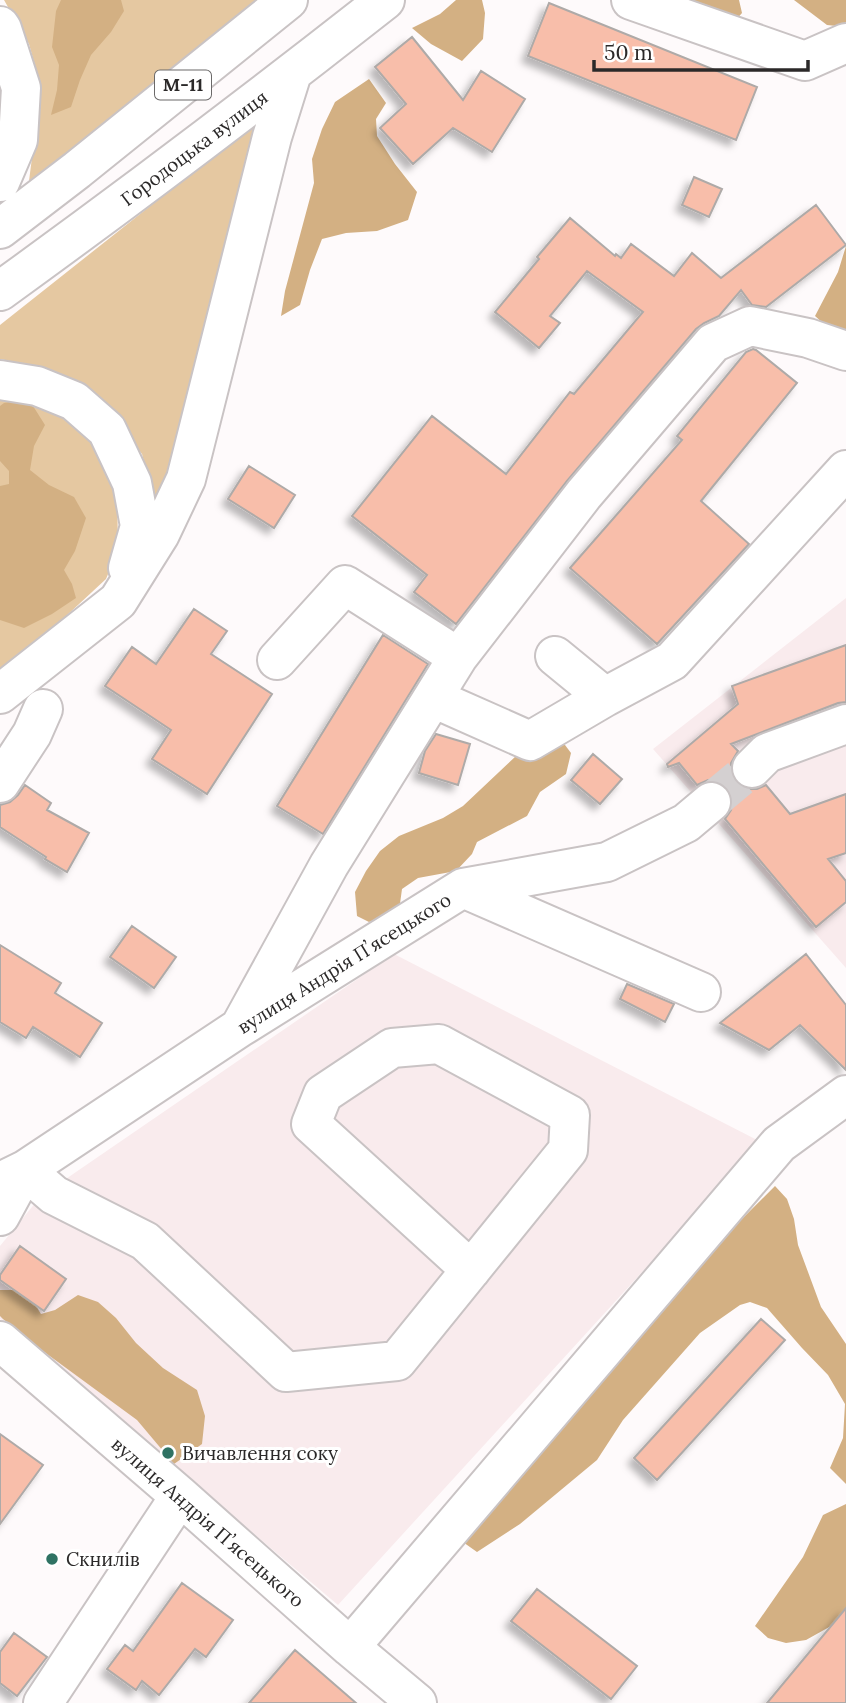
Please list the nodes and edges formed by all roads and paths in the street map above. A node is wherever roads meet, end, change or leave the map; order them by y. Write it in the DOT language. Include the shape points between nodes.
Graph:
graph roads {
  1 [pos="288,0"];
  2 [pos="385,0"];
  3 [pos="631,0"];
  4 [pos="0,26"];
  5 [pos="846,43"];
  6 [pos="292,74"];
  7 [pos="0,182"];
  8 [pos="0,229"];
  9 [pos="0,291"];
  10 [pos="846,351"];
  11 [pos="0,380"];
  12 [pos="846,470"];
  13 [pos="118,601"];
  14 [pos="555,656"];
  15 [pos="458,657"];
  16 [pos="277,660"];
  17 [pos="0,694"];
  18 [pos="605,697"];
  19 [pos="433,698"];
  20 [pos="43,709"];
  21 [pos="846,724"];
  22 [pos="759,761"];
  23 [pos="0,783"];
  24 [pos="711,802"];
  25 [pos="463,888"];
  26 [pos="701,992"];
  27 [pos="239,1028"];
  28 [pos="846,1095"];
  29 [pos="12,1176"];
  30 [pos="0,1216"];
  31 [pos="471,1270"];
  32 [pos="0,1341"];
  33 [pos="180,1496"];
  34 [pos="350,1647"];
  35 [pos="43,1703"];
  36 [pos="417,1703"];
  1 -- 8 [label="main road, М-11"];
  2 -- 6 [label="main road, Городоцька вулиця / М-11"];
  3 -- 5 [label="main road" via="805,61"];
  4 -- 7 [label="main road" via="21,88 18,140"];
  6 -- 9 [label="main road, Городоцька вулиця / М-11"];
  6 -- 13 [label="main road" via="186,479 160,534"];
  10 -- 15 [label="main road" via="750,327 713,343 584,494"];
  11 -- 13 [label="main road" via="37,386 74,401 107,430 132,483 140,526"];
  12 -- 18 [label="main road" via="672,662"];
  13 -- 17 [label="main road"];
  14 -- 18 [label="main road"];
  15 -- 16 [label="main road" via="345,585"];
  15 -- 19 [label="main road"];
  18 -- 19 [label="main road" via="530,741"];
  19 -- 27 [label="main road" via="329,865"];
  20 -- 23 [label="main road"];
  21 -- 22 [label="main road"];
  24 -- 25 [label="main road, вулиця Андрія Пʼясецького" via="686,823 607,862"];
  25 -- 26 [label="main road"];
  25 -- 27 [label="main road, вулиця Андрія Пʼясецького"];
  27 -- 29 [label="main road, вулиця Андрія Пʼясецького"];
  28 -- 34 [label="main road" via="779,1144"];
  29 -- 30 [label="main road"];
  29 -- 31 [label="main road" via="145,1241 286,1372 397,1361"];
  31 -- 31 [label="main road" via="568,1150 570,1115 439,1044 392,1048 323,1094 311,1124"];
  32 -- 33 [label="main road, вулиця Андрія Пʼясецького"];
  33 -- 34 [label="main road, вулиця Андрія Пʼясецького"];
  33 -- 35 [label="main road"];
  34 -- 36 [label="main road, вулиця Андрія Пʼясецького"];
}
